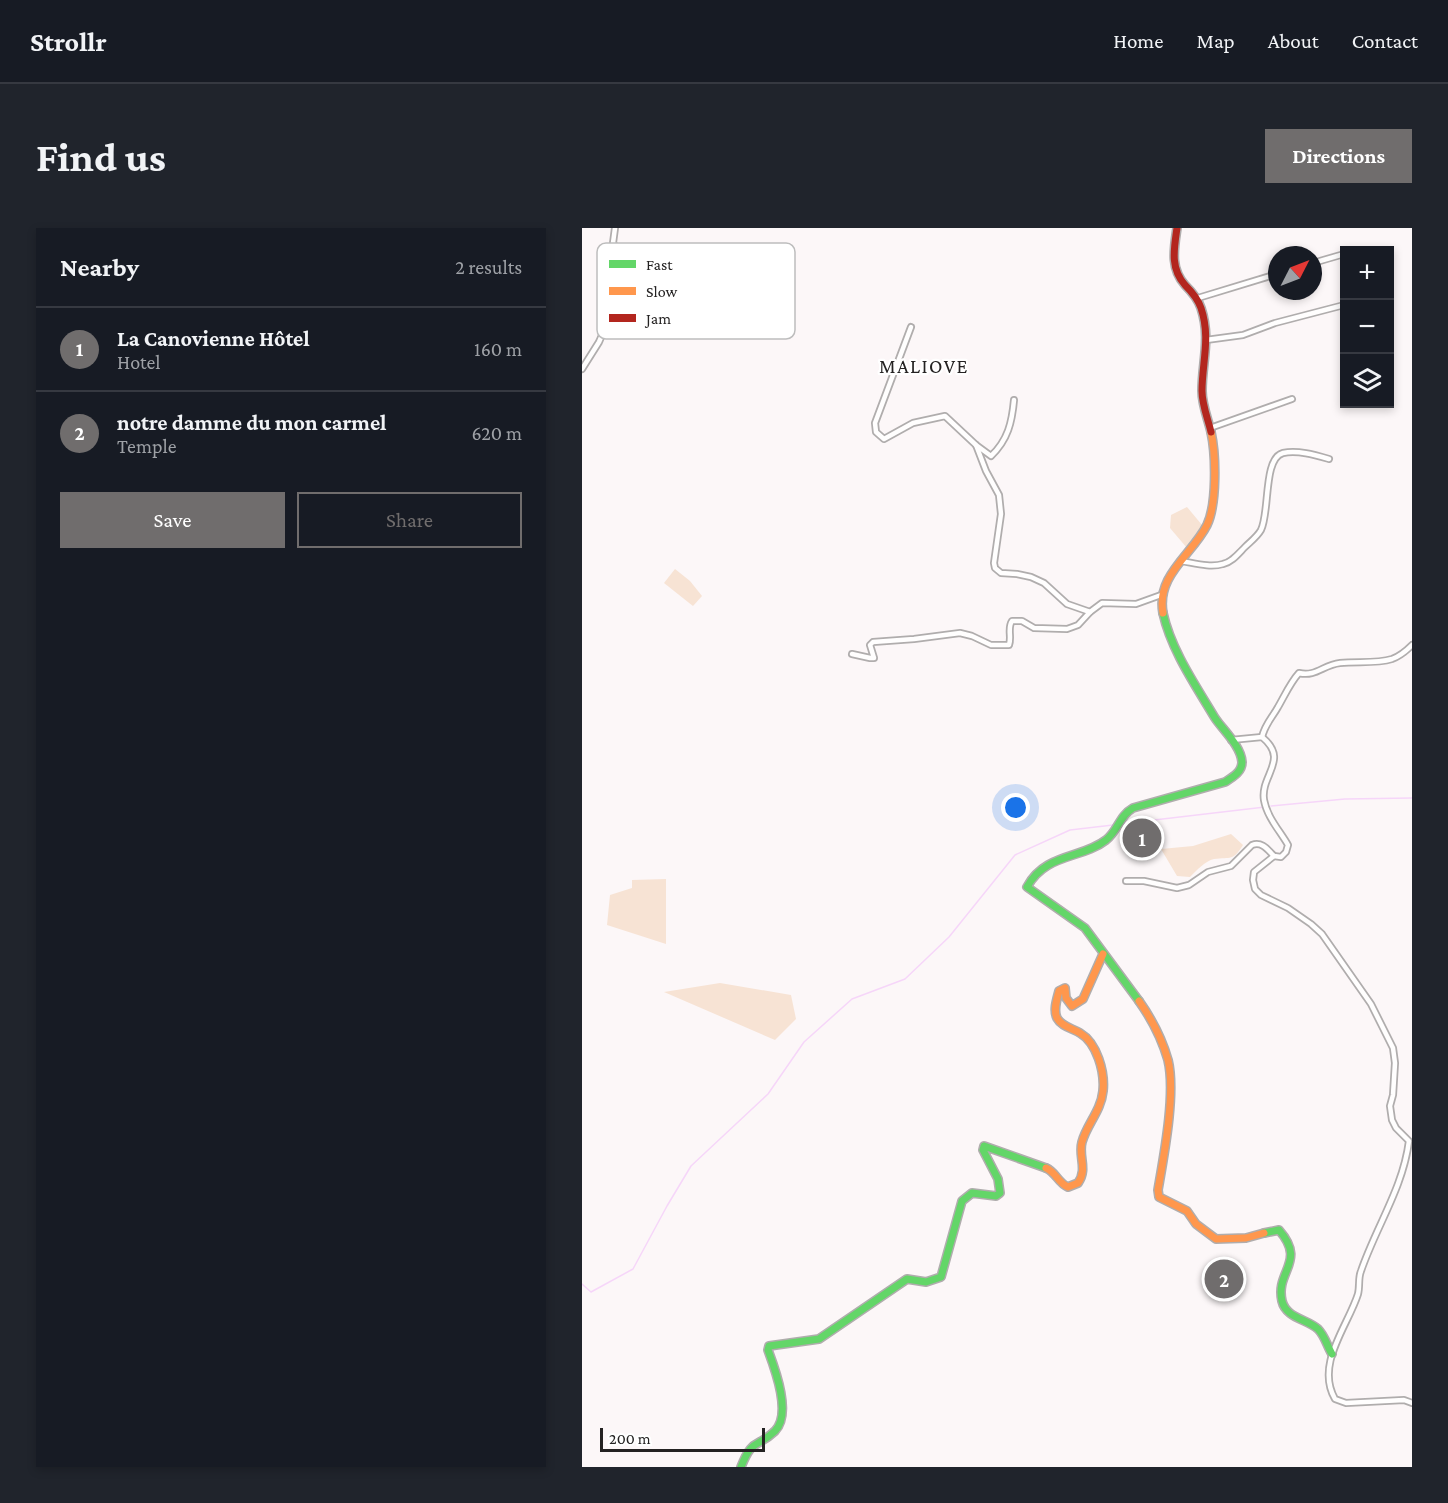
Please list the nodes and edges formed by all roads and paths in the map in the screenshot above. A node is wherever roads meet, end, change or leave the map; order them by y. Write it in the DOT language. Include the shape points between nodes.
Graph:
graph roads {
  1 [pos="615,228"];
  2 [pos="1177,228"];
  3 [pos="613,243"];
  4 [pos="1340,255"];
  5 [pos="1322,260"];
  6 [pos="1268,277"];
  7 [pos="1198,298"];
  8 [pos="1340,306"];
  9 [pos="911,327"];
  10 [pos="600,339"];
  11 [pos="1206,340"];
  12 [pos="582,369"];
  13 [pos="1292,399"];
  14 [pos="1014,400"];
  15 [pos="1210,428"];
  16 [pos="976,445"];
  17 [pos="1329,459"];
  18 [pos="1181,561"];
  19 [pos="1161,595"];
  20 [pos="1090,612"];
  21 [pos="1412,645"];
  22 [pos="852,654"];
  23 [pos="1262,737"];
  24 [pos="1232,740"];
  25 [pos="1274,856"];
  26 [pos="1126,881"];
  27 [pos="1104,954"];
  28 [pos="1332,1354"];
  29 [pos="1412,1403"];
  30 [pos="741,1467"];
  1 -- 3 [label="street"];
  2 -- 7 [label="street" via="1175,271"];
  4 -- 5 [label="street"];
  6 -- 7 [label="street"];
  7 -- 11 [label="street"];
  8 -- 11 [label="street" via="1243,335"];
  9 -- 16 [label="street" via="875,423 876,432 884,439 913,423 945,416"];
  10 -- 12 [label="street"];
  11 -- 15 [label="street" via="1202,389"];
  13 -- 15 [label="street"];
  14 -- 16 [label="street" via="1011,423 1000,448 991,456"];
  15 -- 18 [label="street" via="1212,508 1208,525"];
  16 -- 20 [label="street" via="999,495 1001,514 995,568 1001,573 1044,583 1067,604"];
  17 -- 18 [label="street" via="1307,453 1282,453 1272,462 1269,472 1267,510 1260,531 1223,564"];
  18 -- 19 [label="street" via="1163,585"];
  19 -- 20 [label="street" via="1136,604 1102,603"];
  19 -- 24 [label="street" via="1175,645"];
  20 -- 22 [label="street" via="1068,629 1041,629 1012,621 1009,645 991,645 960,633 873,642 870,645 874,658"];
  21 -- 23 [label="street" via="1391,659 1339,663 1309,675 1299,673 1264,725"];
  23 -- 24 [label="street"];
  23 -- 25 [label="street" via="1274,753 1264,800 1288,845 1281,857"];
  24 -- 27 [label="street" via="1242,763 1233,778 1125,812 1105,841 1057,861 1033,875 1028,883 1085,928"];
  25 -- 26 [label="street" via="1256,843 1231,866 1208,872 1189,885 1177,888"];
  25 -- 28 [label="street" via="1254,872 1255,889 1322,934 1371,1004 1393,1048 1392,1120 1408,1141 1390,1206 1360,1273 1358,1293"];
  27 -- 28 [label="street" via="1145,1010 1168,1061 1170,1085 1159,1197 1187,1211 1196,1224 1216,1239 1246,1238 1280,1230 1290,1242 1290,1263 1281,1291 1285,1310 1322,1333"];
  27 -- 30 [label="street" via="1083,999 1072,1006 1065,988 1059,991 1056,1001 1056,1015 1064,1027 1089,1041 1103,1082 1100,1107 1081,1143 1083,1169 1078,1183 1063,1185 1053,1171 984,1146 982,1150 1000,1193 972,1193 962,1201 941,1277 926,1282 907,1279 819,1339 769,1346 782,1398 781,1420 774,1432 749,1448"];
  28 -- 29 [label="street" via="1329,1366 1335,1399"];
}
